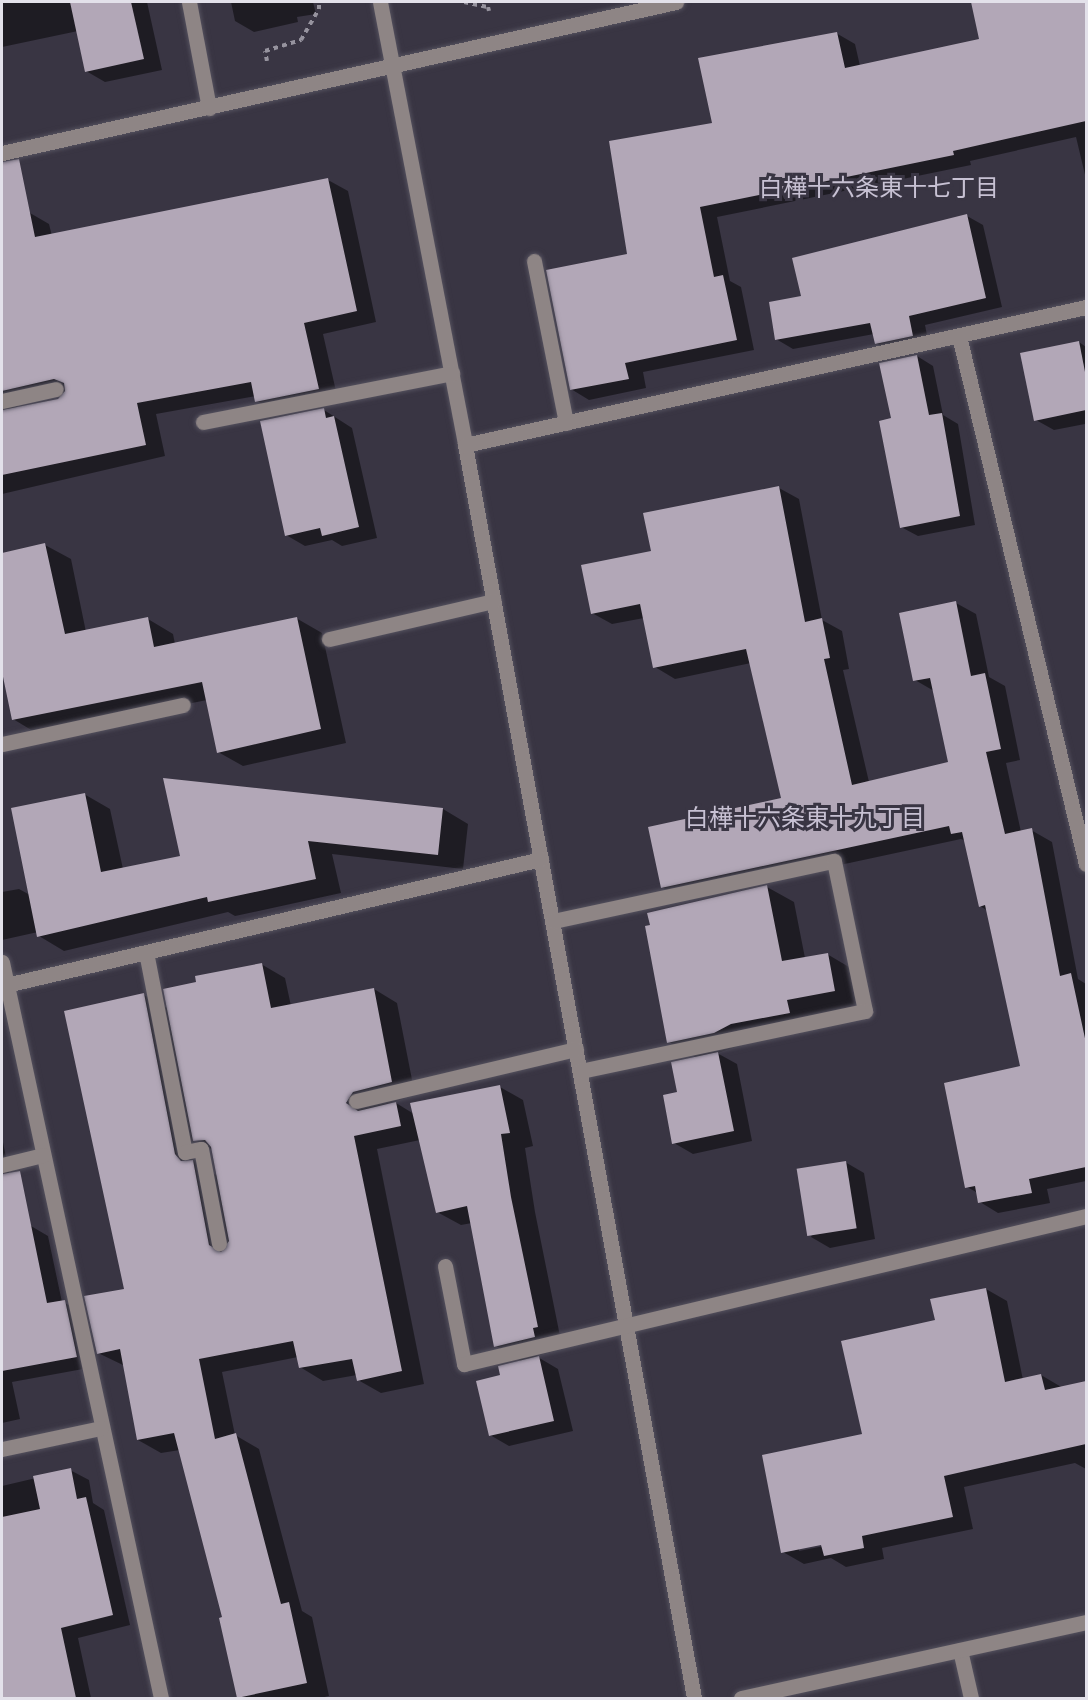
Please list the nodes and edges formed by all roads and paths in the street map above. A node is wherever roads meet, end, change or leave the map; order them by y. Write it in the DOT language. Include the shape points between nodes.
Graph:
graph roads {
  1 [pos="189,2"];
  2 [pos="319,2"];
  3 [pos="380,2"];
  4 [pos="676,2"];
  5 [pos="394,64"];
  6 [pos="276,94"];
  7 [pos="209,108"];
  8 [pos="2,153"];
  9 [pos="534,261"];
  10 [pos="1086,308"];
  11 [pos="959,336"];
  12 [pos="452,373"];
  13 [pos="56,389"];
  14 [pos="2,401"];
  15 [pos="203,422"];
  16 [pos="566,423"];
  17 [pos="465,445"];
  18 [pos="494,601"];
  19 [pos="329,639"];
  20 [pos="183,705"];
  21 [pos="2,744"];
  22 [pos="541,859"];
  23 [pos="1086,864"];
  24 [pos="553,921"];
  25 [pos="146,952"];
  26 [pos="2,962"];
  27 [pos="4,986"];
  28 [pos="576,1049"];
  29 [pos="580,1071"];
  30 [pos="356,1101"];
  31 [pos="43,1155"];
  32 [pos="2,1165"];
  33 [pos="1086,1216"];
  34 [pos="219,1243"];
  35 [pos="445,1266"];
  36 [pos="628,1328"];
  37 [pos="101,1428"];
  38 [pos="2,1449"];
  39 [pos="1086,1622"];
  40 [pos="960,1650"];
  41 [pos="161,1698"];
  42 [pos="694,1698"];
  43 [pos="741,1698"];
  44 [pos="971,1698"];
  1 -- 7 [label="street"];
  2 -- 6 [label="path" via="301,40 265,51"];
  3 -- 5 [label="street"];
  4 -- 5 [label="street"];
  5 -- 6 [label="street"];
  5 -- 12 [label="street"];
  6 -- 7 [label="street"];
  7 -- 8 [label="street"];
  9 -- 16 [label="street"];
  10 -- 11 [label="street"];
  11 -- 16 [label="street"];
  11 -- 23 [label="street"];
  12 -- 15 [label="street"];
  12 -- 17 [label="street"];
  13 -- 14 [label="street"];
  16 -- 17 [label="street"];
  17 -- 18 [label="street"];
  18 -- 19 [label="street"];
  18 -- 22 [label="street"];
  20 -- 21 [label="street"];
  22 -- 24 [label="street"];
  22 -- 25 [label="street"];
  24 -- 28 [label="street"];
  24 -- 29 [label="street" via="834,861 865,1011"];
  25 -- 27 [label="street"];
  25 -- 34 [label="street" via="185,1152 201,1149"];
  26 -- 27 [label="street"];
  27 -- 31 [label="street"];
  28 -- 29 [label="street"];
  28 -- 30 [label="street"];
  29 -- 36 [label="street"];
  31 -- 32 [label="street"];
  31 -- 37 [label="street"];
  33 -- 36 [label="street"];
  35 -- 36 [label="street" via="464,1364"];
  36 -- 42 [label="street"];
  37 -- 38 [label="street"];
  37 -- 41 [label="street"];
  39 -- 40 [label="street"];
  40 -- 43 [label="street"];
  40 -- 44 [label="street"];
}
